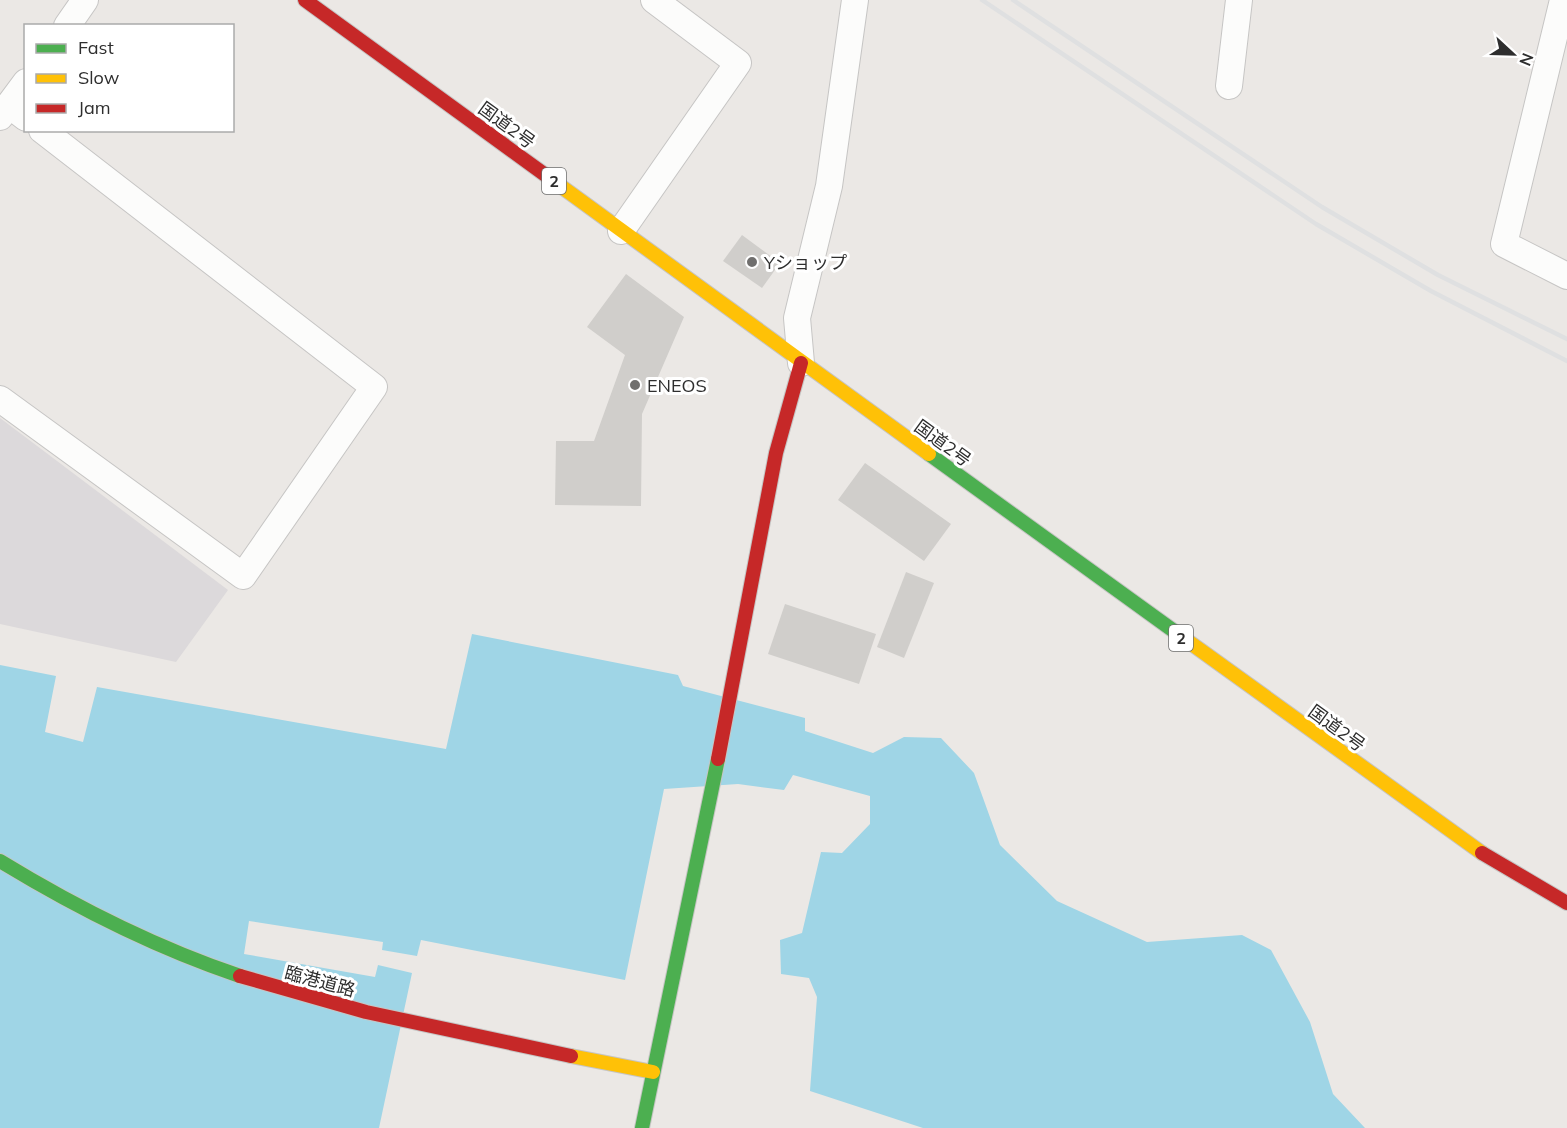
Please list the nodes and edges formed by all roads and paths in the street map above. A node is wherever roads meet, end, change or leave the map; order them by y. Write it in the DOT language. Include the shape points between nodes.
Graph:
graph roads {
  1 [pos="86,0"];
  2 [pos="305,0"];
  3 [pos="654,0"];
  4 [pos="855,0"];
  5 [pos="1239,0"];
  6 [pos="1563,0"];
  7 [pos="68,24"];
  8 [pos="24,86"];
  9 [pos="1229,86"];
  10 [pos="11,113"];
  11 [pos="45,132"];
  12 [pos="621,231"];
  13 [pos="1567,276"];
  14 [pos="801,363"];
  15 [pos="0,399"];
  16 [pos="0,861"];
  17 [pos="1567,903"];
  18 [pos="653,1072"];
  19 [pos="642,1128"];
  1 -- 7 [label="street"];
  2 -- 12 [label="main road, 国道2号 / 2"];
  3 -- 12 [label="street" via="738,63"];
  4 -- 14 [label="street" via="829,186 797,318"];
  5 -- 9 [label="street"];
  6 -- 13 [label="street" via="1504,244"];
  8 -- 10 [label="street"];
  11 -- 15 [label="street" via="374,387 243,576"];
  12 -- 14 [label="main road, 国道2号 / 2"];
  14 -- 17 [label="main road, 国道2号 / 2" via="1466,844"];
  14 -- 18 [label="main road" via="776,453"];
  16 -- 18 [label="main road, 臨港道路" via="110,923 196,962 309,998"];
  18 -- 19 [label="main road"];
}
